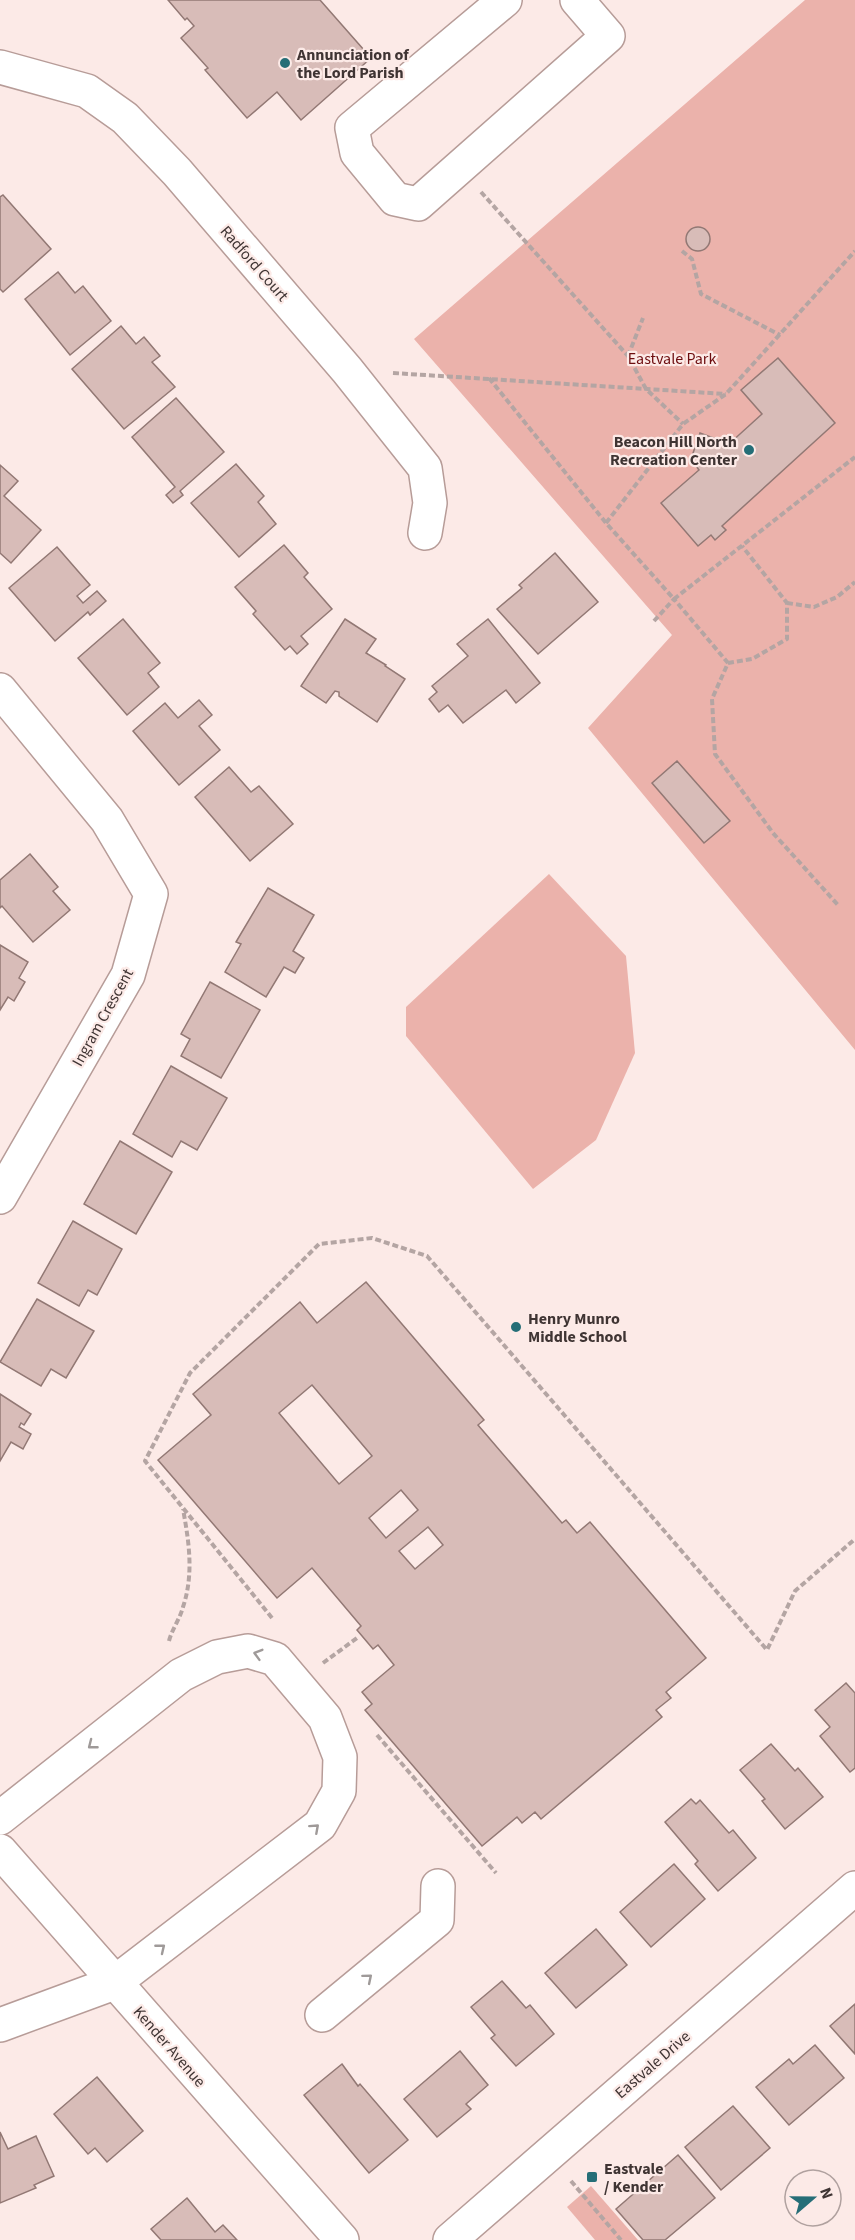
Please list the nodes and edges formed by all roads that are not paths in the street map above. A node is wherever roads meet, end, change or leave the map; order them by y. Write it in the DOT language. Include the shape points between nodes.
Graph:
graph roads {
  1 [pos="505,0"];
  2 [pos="577,0"];
  3 [pos="0,67"];
  4 [pos="425,533"];
  5 [pos="0,690"];
  6 [pos="0,1197"];
  7 [pos="0,1818"];
  8 [pos="0,1851"];
  9 [pos="438,1886"];
  10 [pos="855,1888"];
  11 [pos="114,1983"];
  12 [pos="322,2015"];
  13 [pos="0,2025"];
  14 [pos="342,2240"];
  15 [pos="450,2240"];
  1 -- 2 [label="street" via="352,128 357,153 395,199 418,204 608,36"];
  3 -- 4 [label="street, Radford Court" via="87,91 125,118 177,172 347,370 425,468 430,503"];
  5 -- 6 [label="street, Ingram Crescent" via="107,820 151,894 128,975"];
  11 -- 7 [label="street, one-way" via="320,1825 339,1791 340,1757 325,1718 275,1659 248,1651 217,1657 181,1675"];
  8 -- 11 [label="street, Kender Avenue"];
  12 -- 9 [label="street, one-way" via="437,1920"];
  10 -- 15 [label="street, Eastvale Drive"];
  11 -- 13 [label="street"];
  11 -- 14 [label="street, Kender Avenue"];
}
